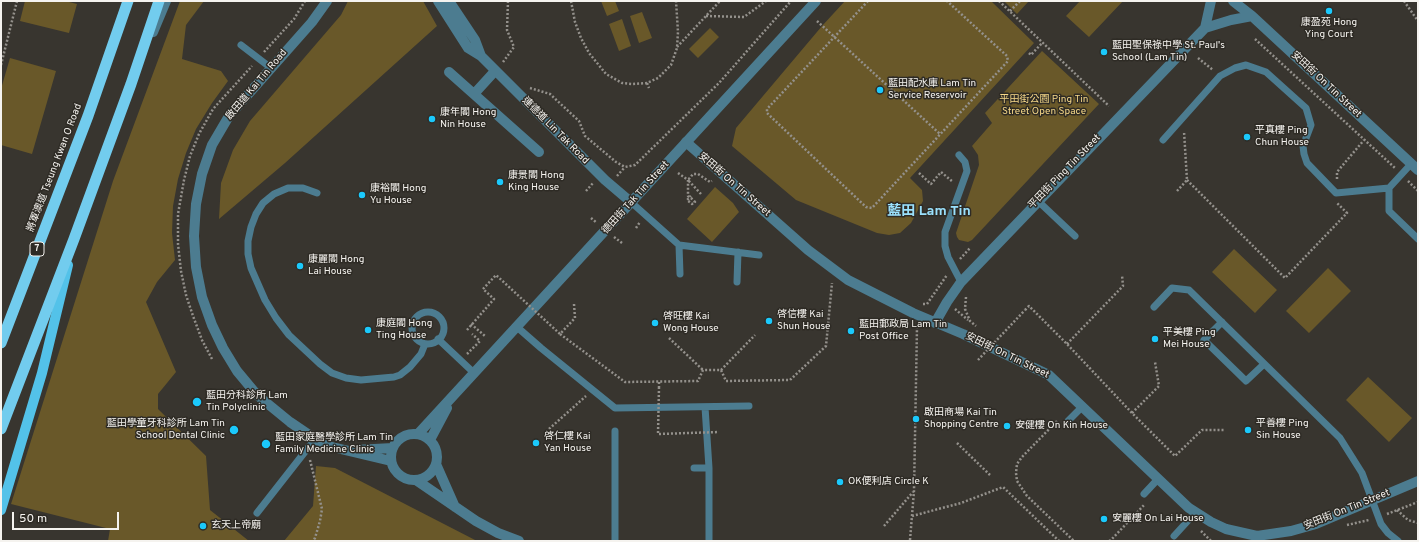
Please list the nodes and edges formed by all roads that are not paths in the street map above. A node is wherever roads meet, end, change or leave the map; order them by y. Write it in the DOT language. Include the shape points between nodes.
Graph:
graph roads {
  1 [pos="128,1"];
  2 [pos="160,1"];
  3 [pos="166,1"];
  4 [pos="327,1"];
  5 [pos="438,1"];
  6 [pos="449,1"];
  7 [pos="816,1"];
  8 [pos="1210,1"];
  9 [pos="1233,1"];
  10 [pos="1252,16"];
  11 [pos="1205,28"];
  12 [pos="241,45"];
  13 [pos="481,56"];
  14 [pos="271,68"];
  15 [pos="498,68"];
  16 [pos="449,72"];
  17 [pos="131,84"];
  18 [pos="474,94"];
  19 [pos="1163,140"];
  20 [pos="686,142"];
  21 [pos="539,152"];
  22 [pos="959,154"];
  23 [pos="1415,167"];
  24 [pos="1389,188"];
  25 [pos="317,193"];
  26 [pos="1038,201"];
  27 [pos="632,203"];
  28 [pos="1075,236"];
  29 [pos="74,239"];
  30 [pos="1418,239"];
  31 [pos="679,245"];
  32 [pos="738,252"];
  33 [pos="759,255"];
  34 [pos="680,274"];
  35 [pos="737,282"];
  36 [pos="961,282"];
  37 [pos="1154,307"];
  38 [pos="1222,322"];
  39 [pos="935,323"];
  40 [pos="517,327"];
  41 [pos="438,340"];
  42 [pos="1,343"];
  43 [pos="425,344"];
  44 [pos="1264,364"];
  45 [pos="474,373"];
  46 [pos="455,394"];
  47 [pos="748,406"];
  48 [pos="705,407"];
  49 [pos="1082,407"];
  50 [pos="1068,421"];
  51 [pos="1,429"];
  52 [pos="615,431"];
  53 [pos="418,434"];
  54 [pos="315,440"];
  55 [pos="430,440"];
  56 [pos="392,448"];
  57 [pos="342,450"];
  58 [pos="391,461"];
  59 [pos="436,464"];
  60 [pos="694,468"];
  61 [pos="708,468"];
  62 [pos="1158,479"];
  63 [pos="416,480"];
  64 [pos="1418,481"];
  65 [pos="1144,494"];
  66 [pos="1371,500"];
  67 [pos="454,507"];
  68 [pos="1,510"];
  69 [pos="257,513"];
  70 [pos="1195,513"];
  71 [pos="1174,536"];
  72 [pos="519,541"];
  73 [pos="615,541"];
  74 [pos="709,541"];
  75 [pos="1398,541"];
  1 -- 42 [label="highway, 將軍澳道 Tseung Kwan O Road / 7" via="86,123"];
  2 -- 17 [label="highway"];
  3 -- 17 [label="street"];
  4 -- 14 [label="street, 啟田道 Kai Tin Road"];
  5 -- 13 [label="street, 連德道 Lin Tak Road" via="468,48"];
  6 -- 13 [label="street, 連德道 Lin Tak Road" via="475,40"];
  7 -- 20 [label="street, 德田街 Tak Tin Street"];
  8 -- 11 [label="street"];
  9 -- 10 [label="street, 安田街 On Tin Street"];
  10 -- 11 [label="street, 平田街 Ping Tin Street"];
  10 -- 23 [label="street, 安田街 On Tin Street"];
  11 -- 26 [label="street, 平田街 Ping Tin Street"];
  12 -- 14 [label="lane"];
  13 -- 15 [label="street, 連德道 Lin Tak Road"];
  14 -- 54 [label="street, 啟田道 Kai Tin Road" via="229,116 212,145 202,174 196,204 196,267 202,297 212,325 237,371 267,404"];
  15 -- 18 [label="street"];
  15 -- 27 [label="street, 連德道 Lin Tak Road" via="605,180"];
  16 -- 18 [label="street"];
  17 -- 29 [label="highway"];
  18 -- 21 [label="street"];
  19 -- 24 [label="lane" via="1220,76 1246,65 1266,72 1306,108 1311,125 1303,146 1304,154 1307,162 1336,193"];
  20 -- 27 [label="street, 德田街 Tak Tin Street"];
  20 -- 39 [label="street, 安田街 On Tin Street" via="808,250 848,280"];
  22 -- 36 [label="lane" via="965,162 967,171 946,232 945,246"];
  23 -- 24 [label="lane" via="1401,174"];
  24 -- 30 [label="lane" via="1389,211"];
  25 -- 43 [label="lane" via="303,188 288,188 274,194 263,203 251,227 248,254 251,268 276,318 314,360 332,373 346,378 361,380 400,375 421,354"];
  26 -- 28 [label="lane"];
  26 -- 36 [label="street, 平田街 Ping Tin Street"];
  27 -- 31 [label="lane"];
  27 -- 40 [label="street, 德田街 Tak Tin Street"];
  29 -- 51 [label="highway"];
  29 -- 68 [label="main road" via="42,373"];
  31 -- 32 [label="lane"];
  31 -- 34 [label="lane"];
  32 -- 33 [label="lane"];
  32 -- 35 [label="lane"];
  36 -- 39 [label="street, 平田街 Ping Tin Street"];
  37 -- 38 [label="lane" via="1172,288 1190,290"];
  38 -- 44 [label="lane"];
  38 -- 44 [label="lane" via="1204,340 1246,381"];
  39 -- 49 [label="street, 安田街 On Tin Street" via="1050,375"];
  40 -- 45 [label="street, 德田街 Tak Tin Street"];
  40 -- 48 [label="lane" via="616,408"];
  41 -- 43 [label="lane"];
  41 -- 43 [label="lane" via="443,328 440,319 432,313 422,314 414,320 412,330 416,339"];
  41 -- 45 [label="lane"];
  44 -- 66 [label="lane" via="1340,438 1362,473"];
  45 -- 46 [label="street, 德田街 Tak Tin Street"];
  46 -- 53 [label="street, 德田街 Tak Tin Street"];
  46 -- 55 [label="street, 德田街 Tak Tin Street"];
  47 -- 48 [label="lane"];
  48 -- 61 [label="lane"];
  49 -- 50 [label="lane"];
  49 -- 62 [label="street, 安田街 On Tin Street"];
  52 -- 73 [label="lane"];
  53 -- 55 [label="street"];
  53 -- 56 [label="street" via="403,436"];
  54 -- 57 [label="street, 啟田道 Kai Tin Road"];
  54 -- 69 [label="lane"];
  55 -- 59 [label="street" via="436,451"];
  56 -- 57 [label="street, 啟田道 Kai Tin Road"];
  56 -- 58 [label="street"];
  57 -- 58 [label="street, 啟田道 Kai Tin Road"];
  58 -- 63 [label="street" via="393,468 403,477"];
  59 -- 63 [label="street" via="432,472"];
  59 -- 67 [label="street"];
  60 -- 61 [label="lane"];
  61 -- 74 [label="lane"];
  62 -- 65 [label="lane"];
  62 -- 70 [label="street, 安田街 On Tin Street"];
  63 -- 67 [label="street"];
  64 -- 66 [label="street, 安田街 On Tin Street"];
  66 -- 70 [label="street, 安田街 On Tin Street" via="1316,524 1256,536 1226,529"];
  66 -- 75 [label="lane" via="1381,524 1388,534"];
  67 -- 72 [label="street" via="498,533"];
  70 -- 71 [label="lane"];
}
